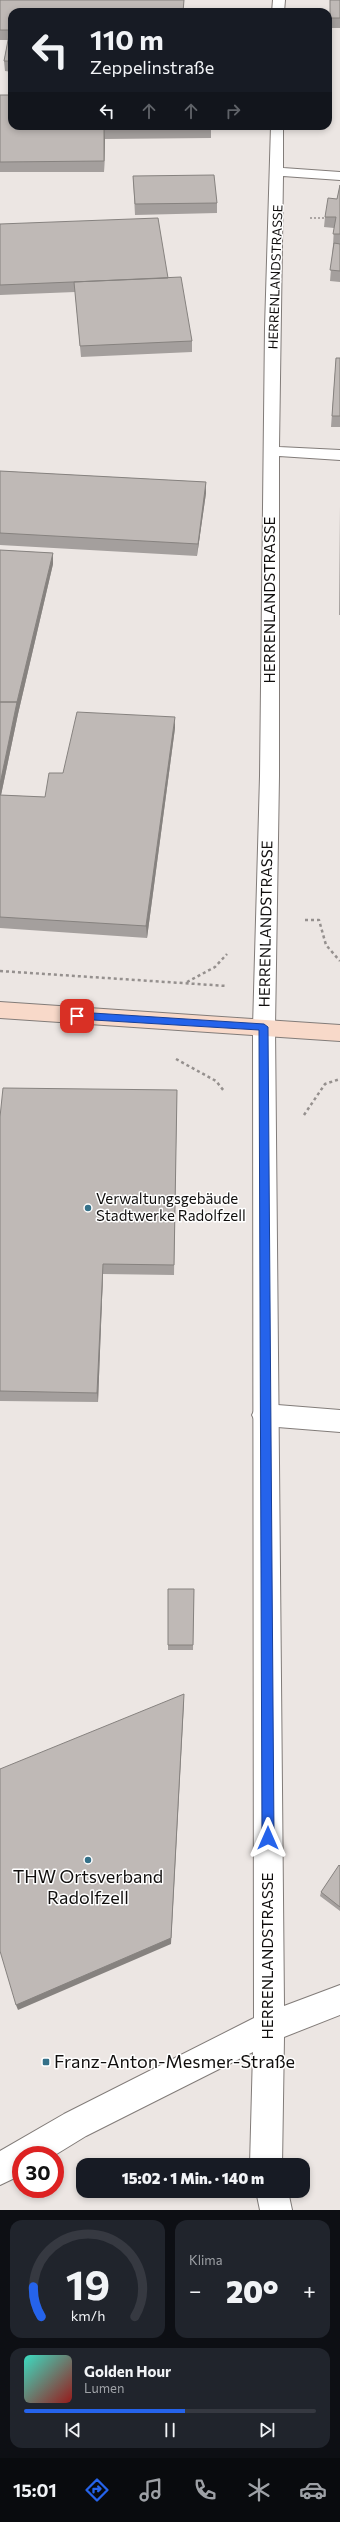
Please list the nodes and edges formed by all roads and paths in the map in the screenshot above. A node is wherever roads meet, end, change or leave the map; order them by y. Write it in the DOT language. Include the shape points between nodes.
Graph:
graph roads {
  1 [pos="277,130"];
  2 [pos="278,172"];
  3 [pos="340,176"];
  4 [pos="271,451"];
  5 [pos="340,455"];
  6 [pos="267,919"];
  7 [pos="340,961"];
  8 [pos="0,971"];
  9 [pos="186,982"];
  10 [pos="0,1010"];
  11 [pos="264,1027"];
  12 [pos="340,1033"];
  13 [pos="174,1058"];
  14 [pos="264,1112"];
  15 [pos="265,1415"];
  16 [pos="340,1420"];
  17 [pos="340,2000"];
  18 [pos="269,2027"];
  19 [pos="39,2146"];
  20 [pos="266,2158"];
  21 [pos="12,2162"];
  22 [pos="0,2169"];
  23 [pos="273,2198"];
  24 [pos="276,2210"];
  1 -- 2 [label="street, HERRENLANDSTRASSE"];
  2 -- 3 [label="street"];
  2 -- 4 [label="street, HERRENLANDSTRASSE"];
  4 -- 5 [label="street"];
  4 -- 6 [label="street, HERRENLANDSTRASSE"];
  6 -- 7 [label="path" via="320,920 326,945"];
  6 -- 11 [label="street, HERRENLANDSTRASSE"];
  8 -- 9 [label="path"];
  10 -- 11 [label="main road"];
  11 -- 12 [label="main road"];
  11 -- 14 [label="street, HERRENLANDSTRASSE"];
  13 -- 14 [label="path" via="216,1081 236,1108"];
  14 -- 15 [label="street, HERRENLANDSTRASSE"];
  15 -- 16 [label="street"];
  15 -- 18 [label="street, HERRENLANDSTRASSE"];
  17 -- 18 [label="street"];
  18 -- 19 [label="street" via="75,2125"];
  18 -- 20 [label="street, HERRENLANDSTRASSE"];
  21 -- 22 [label="street"];
  23 -- 24 [label="street"];
}
